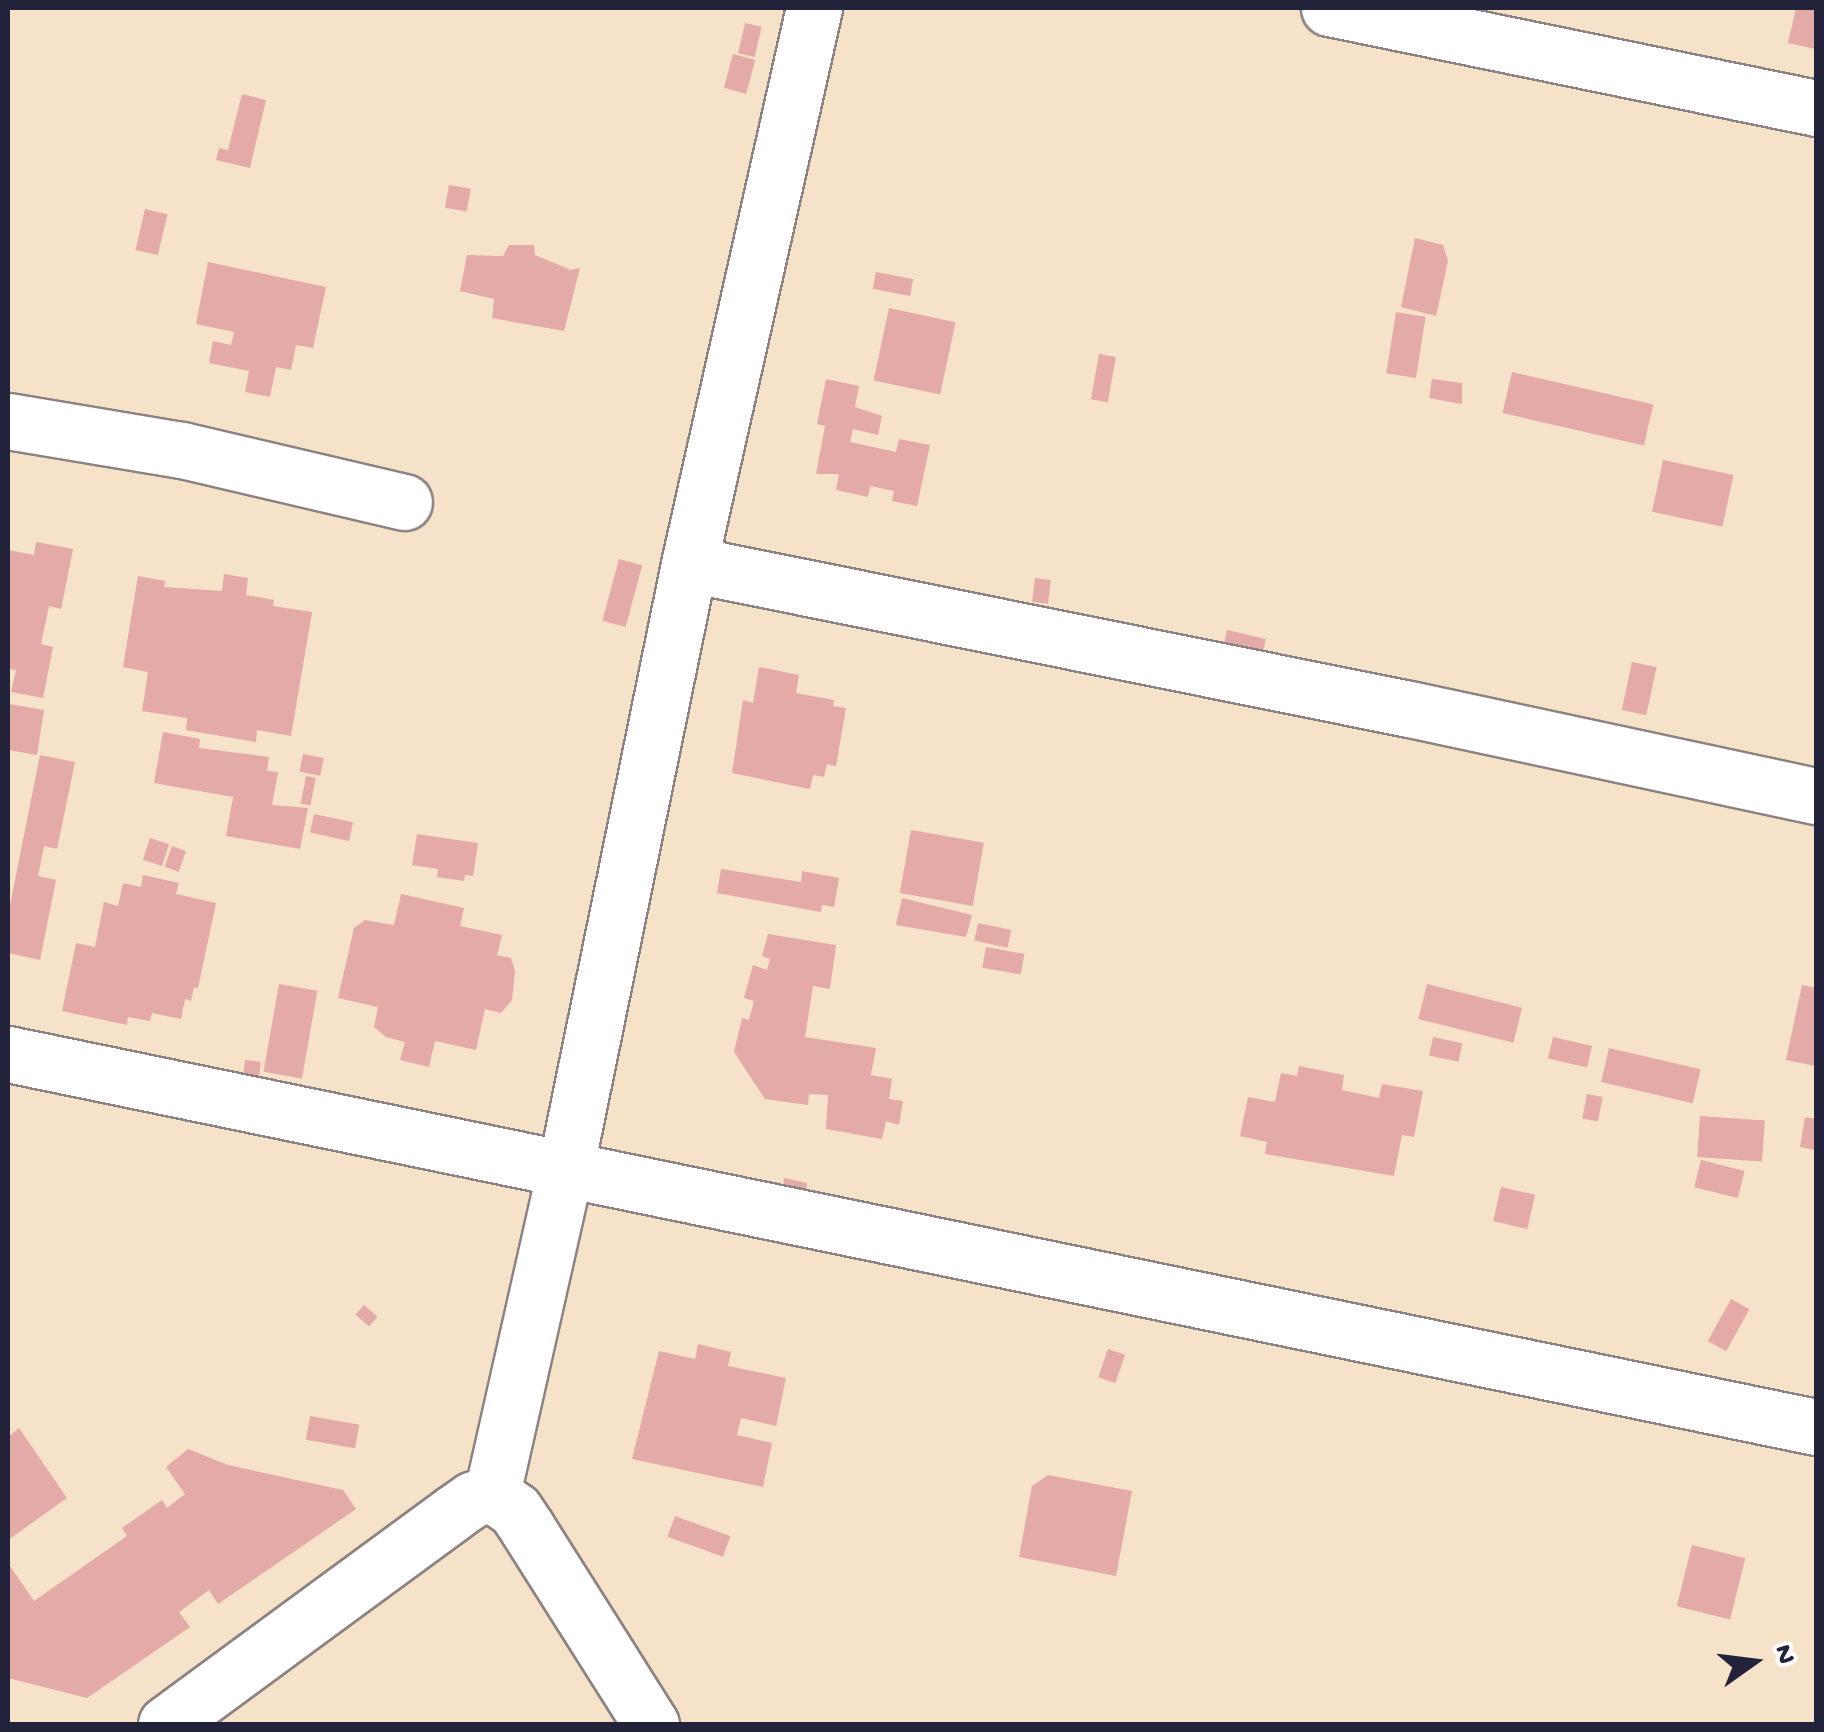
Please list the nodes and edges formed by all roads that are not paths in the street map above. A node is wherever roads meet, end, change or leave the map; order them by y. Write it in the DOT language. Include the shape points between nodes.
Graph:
graph roads {
  1 [pos="814,8"];
  2 [pos="1329,8"];
  3 [pos="1816,108"];
  4 [pos="8,421"];
  5 [pos="404,502"];
  6 [pos="689,564"];
  7 [pos="1816,796"];
  8 [pos="8,1054"];
  9 [pos="565,1170"];
  10 [pos="1816,1427"];
  11 [pos="492,1494"];
  12 [pos="166,1724"];
  13 [pos="651,1724"];
  1 -- 6 [label="street"];
  2 -- 3 [label="street"];
  4 -- 5 [label="street" via="182,450"];
  6 -- 7 [label="street"];
  6 -- 9 [label="street"];
  8 -- 9 [label="street"];
  9 -- 10 [label="street"];
  9 -- 11 [label="street"];
  11 -- 12 [label="street" via="453,1512"];
  11 -- 13 [label="street" via="515,1510"];
}
